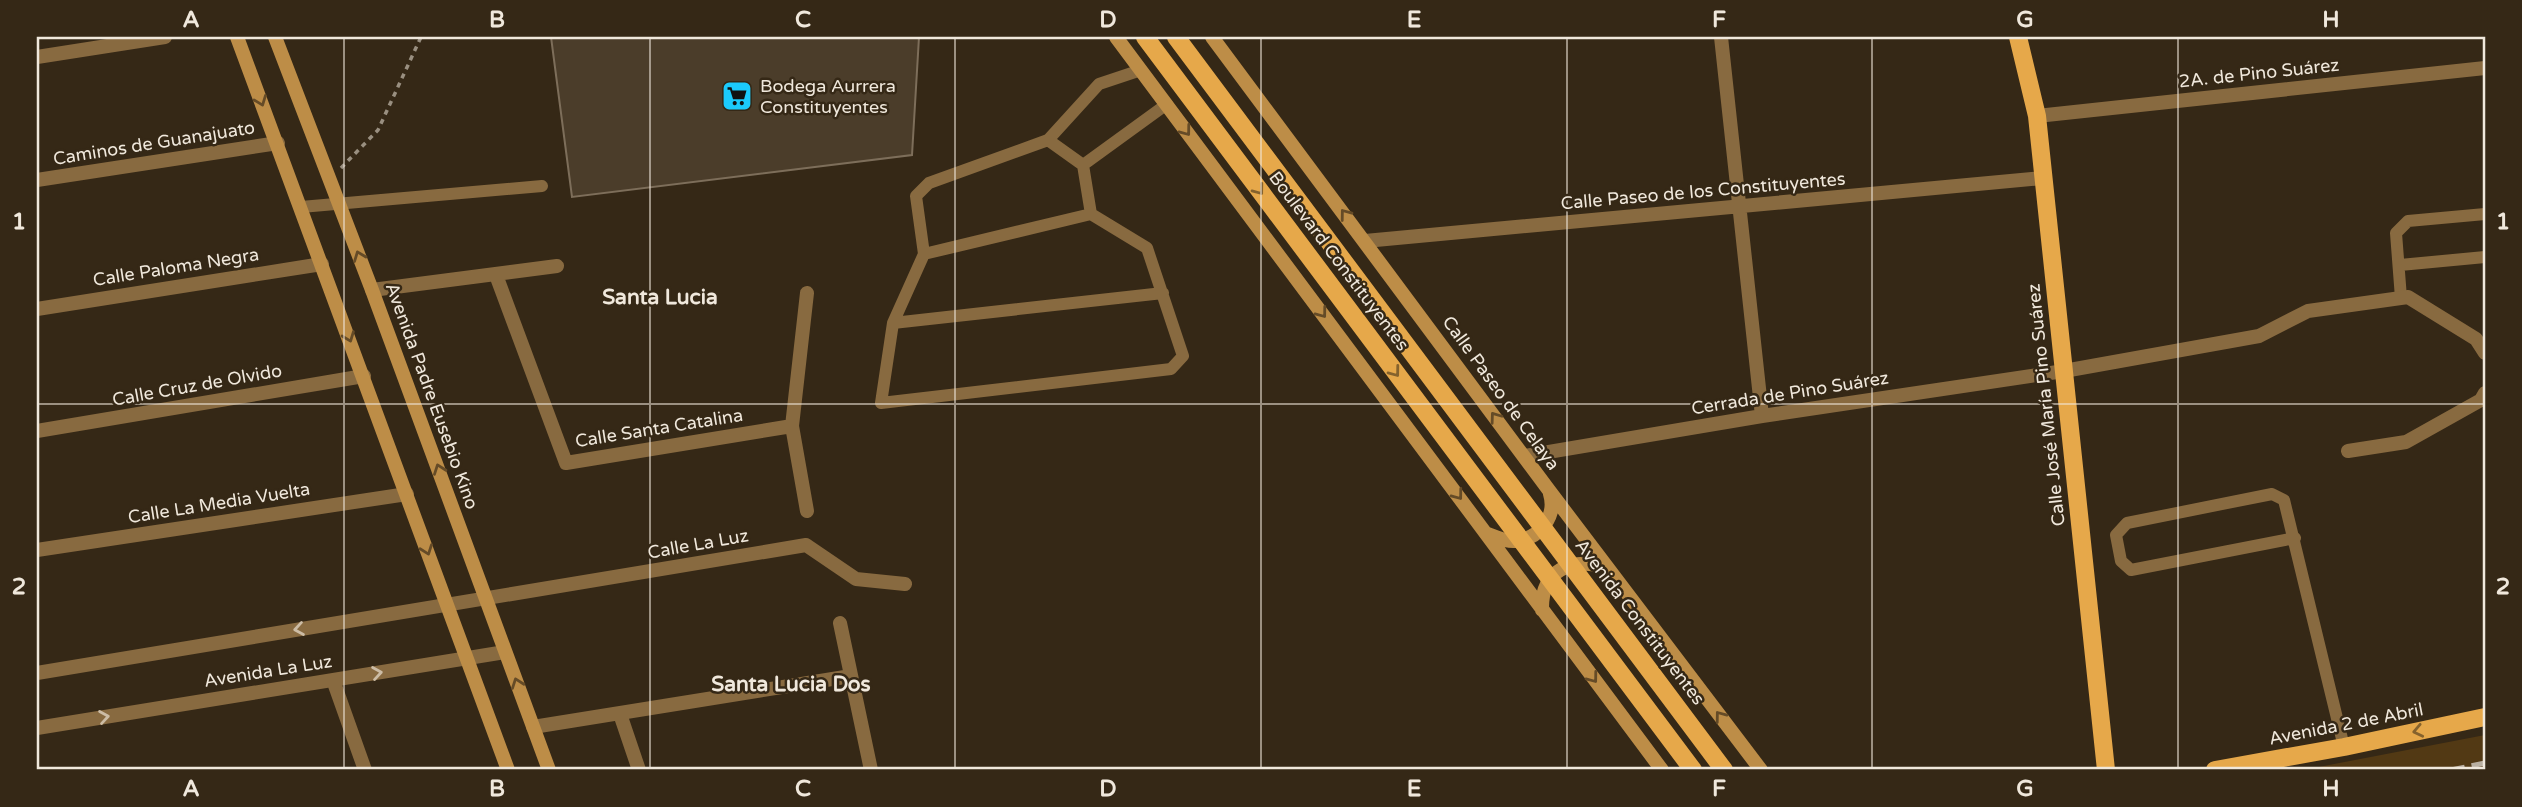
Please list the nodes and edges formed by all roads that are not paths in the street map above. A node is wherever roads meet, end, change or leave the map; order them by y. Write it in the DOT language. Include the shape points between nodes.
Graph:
graph roads {
  1 [pos="165,37"];
  2 [pos="237,37"];
  3 [pos="275,37"];
  4 [pos="1116,37"];
  5 [pos="1144,37"];
  6 [pos="1176,37"];
  7 [pos="1212,37"];
  8 [pos="1721,37"];
  9 [pos="2018,37"];
  10 [pos="37,57"];
  11 [pos="2485,68"];
  12 [pos="1141,70"];
  13 [pos="1167,104"];
  14 [pos="2037,116"];
  15 [pos="1048,140"];
  16 [pos="278,143"];
  17 [pos="1083,165"];
  18 [pos="2043,178"];
  19 [pos="37,180"];
  20 [pos="542,186"];
  21 [pos="340,204"];
  22 [pos="301,207"];
  23 [pos="1738,208"];
  24 [pos="1091,214"];
  25 [pos="2485,214"];
  26 [pos="1366,242"];
  27 [pos="924,254"];
  28 [pos="2485,257"];
  29 [pos="322,264"];
  30 [pos="2400,265"];
  31 [pos="556,266"];
  32 [pos="496,275"];
  33 [pos="372,290"];
  34 [pos="807,293"];
  35 [pos="1163,293"];
  36 [pos="2401,298"];
  37 [pos="37,309"];
  38 [pos="893,323"];
  39 [pos="2485,353"];
  40 [pos="2064,371"];
  41 [pos="364,376"];
  42 [pos="2485,393"];
  43 [pos="1762,416"];
  44 [pos="792,426"];
  45 [pos="37,431"];
  46 [pos="2348,451"];
  47 [pos="1524,456"];
  48 [pos="1548,489"];
  49 [pos="407,494"];
  50 [pos="1522,500"];
  51 [pos="807,512"];
  52 [pos="1488,534"];
  53 [pos="2295,538"];
  54 [pos="37,551"];
  55 [pos="1606,566"];
  56 [pos="905,584"];
  57 [pos="488,599"];
  58 [pos="447,605"];
  59 [pos="1542,610"];
  60 [pos="840,623"];
  61 [pos="505,652"];
  62 [pos="466,658"];
  63 [pos="37,673"];
  64 [pos="851,676"];
  65 [pos="333,680"];
  66 [pos="620,714"];
  67 [pos="2485,717"];
  68 [pos="533,727"];
  69 [pos="37,728"];
  70 [pos="2344,747"];
  71 [pos="365,770"];
  72 [pos="508,770"];
  73 [pos="549,770"];
  74 [pos="639,770"];
  75 [pos="871,770"];
  76 [pos="1662,770"];
  77 [pos="1693,770"];
  78 [pos="1724,770"];
  79 [pos="1761,770"];
  80 [pos="2106,770"];
  81 [pos="2215,770"];
  1 -- 10 [label="street"];
  2 -- 16 [label="main road, one-way"];
  3 -- 21 [label="main road, Avenida Padre Eusebio Kino"];
  4 -- 12 [label="main road"];
  5 -- 77 [label="main road, Boulevard Constituyentes, one-way"];
  6 -- 50 [label="main road, Boulevard Constituyentes"];
  26 -- 7 [label="main road, Calle Paseo de Celaya, one-way"];
  8 -- 23 [label="street"];
  9 -- 14 [label="main road, Calle José María Pino Suárez"];
  11 -- 14 [label="street, 2A. de Pino Suárez"];
  12 -- 13 [label="main road"];
  12 -- 15 [label="lane" via="1099,84"];
  13 -- 17 [label="lane"];
  13 -- 52 [label="main road, one-way"];
  14 -- 18 [label="main road, Calle José María Pino Suárez"];
  15 -- 17 [label="lane"];
  15 -- 27 [label="lane" via="929,183 916,196"];
  16 -- 19 [label="street, Caminos de Guanajuato"];
  16 -- 22 [label="main road"];
  17 -- 24 [label="lane"];
  18 -- 23 [label="street, Calle Paseo de los Constituyentes"];
  18 -- 40 [label="main road, Calle José María Pino Suárez"];
  20 -- 21 [label="lane"];
  21 -- 22 [label="lane"];
  33 -- 21 [label="main road, Avenida Padre Eusebio Kino, one-way"];
  22 -- 29 [label="main road"];
  23 -- 26 [label="street, Calle Paseo de los Constituyentes"];
  23 -- 43 [label="street"];
  24 -- 27 [label="lane"];
  24 -- 35 [label="lane" via="1147,248"];
  25 -- 30 [label="lane" via="2408,221 2396,233"];
  47 -- 26 [label="main road, Calle Paseo de Celaya, one-way"];
  27 -- 38 [label="lane"];
  28 -- 30 [label="lane"];
  29 -- 37 [label="street, Calle Paloma Negra"];
  29 -- 41 [label="main road, one-way"];
  30 -- 36 [label="lane"];
  31 -- 32 [label="street"];
  32 -- 33 [label="street"];
  32 -- 44 [label="street, Calle Santa Catalina" via="566,463"];
  57 -- 33 [label="main road, Avenida Padre Eusebio Kino, one-way"];
  34 -- 44 [label="street"];
  35 -- 38 [label="lane"];
  35 -- 38 [label="lane" via="1183,356 1171,369 880,403"];
  36 -- 39 [label="street" via="2408,297 2476,339"];
  36 -- 40 [label="street, Cerrada de Pino Suárez" via="2308,311 2259,336"];
  40 -- 43 [label="street, Cerrada de Pino Suárez"];
  40 -- 80 [label="main road, Calle José María Pino Suárez"];
  41 -- 45 [label="street, Calle Cruz de Olvido"];
  41 -- 49 [label="main road"];
  42 -- 46 [label="street" via="2481,400 2406,442"];
  43 -- 47 [label="street, Cerrada de Pino Suárez"];
  44 -- 51 [label="street"];
  47 -- 48 [label="main road, Calle Paseo de Celaya"];
  48 -- 52 [label="main road" via="1553,505 1548,522 1531,537 1514,541"];
  48 -- 55 [label="main road, Calle Paseo de Celaya"];
  49 -- 54 [label="street, Calle La Media Vuelta"];
  49 -- 58 [label="main road, one-way"];
  50 -- 78 [label="main road, Avenida Constituyentes"];
  52 -- 59 [label="main road"];
  53 -- 53 [label="lane" via="2284,500 2272,494 2127,523 2116,535 2121,561 2131,570"];
  53 -- 70 [label="lane"];
  55 -- 59 [label="main road" via="1591,562 1563,568 1541,594"];
  79 -- 55 [label="main road, Calle Paseo de Celaya, one-way"];
  56 -- 57 [label="street, Calle La Luz" via="856,579 806,545"];
  57 -- 58 [label="street, Avenida La Luz"];
  57 -- 61 [label="main road, Avenida Padre Eusebio Kino"];
  58 -- 62 [label="main road"];
  58 -- 63 [label="street, Avenida La Luz, one-way"];
  59 -- 76 [label="main road, one-way"];
  60 -- 64 [label="street"];
  61 -- 62 [label="street, Avenida La Luz"];
  68 -- 61 [label="main road, Avenida Padre Eusebio Kino, one-way"];
  65 -- 62 [label="street, Avenida La Luz, one-way"];
  62 -- 72 [label="main road"];
  64 -- 66 [label="street"];
  64 -- 75 [label="street"];
  69 -- 65 [label="street, Avenida La Luz, one-way"];
  65 -- 71 [label="street"];
  66 -- 68 [label="street"];
  66 -- 74 [label="street"];
  67 -- 70 [label="main road, Avenida 2 de Abril, one-way"];
  68 -- 73 [label="main road, Avenida Padre Eusebio Kino"];
  70 -- 81 [label="main road, Avenida 2 de Abril"];
}
